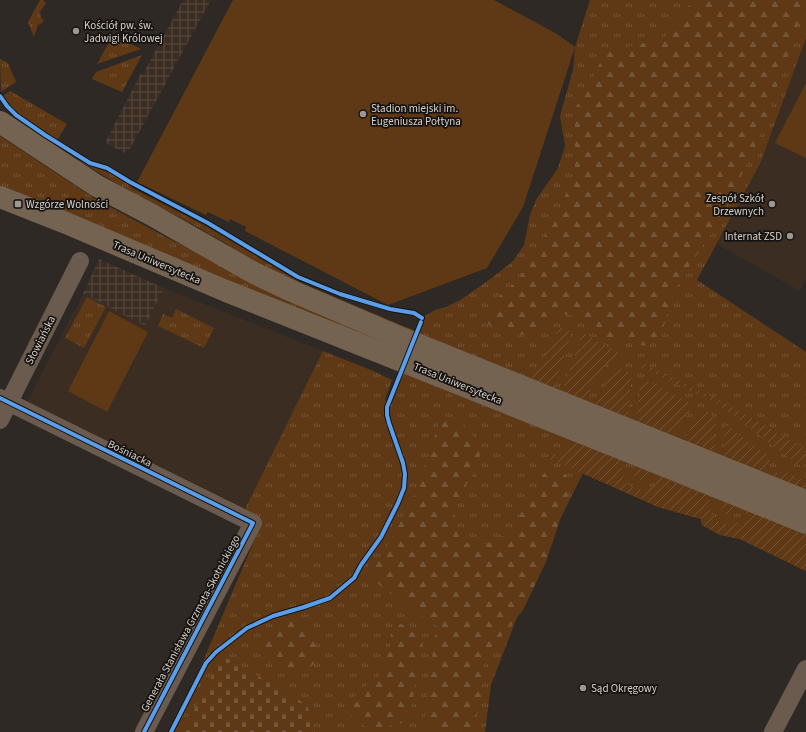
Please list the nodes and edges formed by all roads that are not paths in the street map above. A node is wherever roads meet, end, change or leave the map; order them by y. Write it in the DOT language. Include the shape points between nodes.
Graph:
graph roads {
  1 [pos="0,122"];
  2 [pos="0,197"];
  3 [pos="80,261"];
  4 [pos="491,385"];
  5 [pos="4,401"];
  6 [pos="0,420"];
  7 [pos="806,501"];
  8 [pos="253,523"];
  9 [pos="805,523"];
  10 [pos="806,669"];
  11 [pos="144,732"];
  12 [pos="773,732"];
  1 -- 4 [label="main road, Trasa Uniwersytecka" via="97,186 254,273 392,334"];
  2 -- 4 [label="main road, Trasa Uniwersytecka" via="219,288"];
  3 -- 5 [label="street, Słowiańska"];
  4 -- 7 [label="main road, Trasa Uniwersytecka"];
  4 -- 9 [label="main road, Trasa Uniwersytecka"];
  5 -- 6 [label="street, Słowiańska"];
  5 -- 8 [label="street, Bośniacka"];
  8 -- 11 [label="street, Generała Stanisława Grzmota-Skotnickiego"];
  10 -- 12 [label="street"];
}
